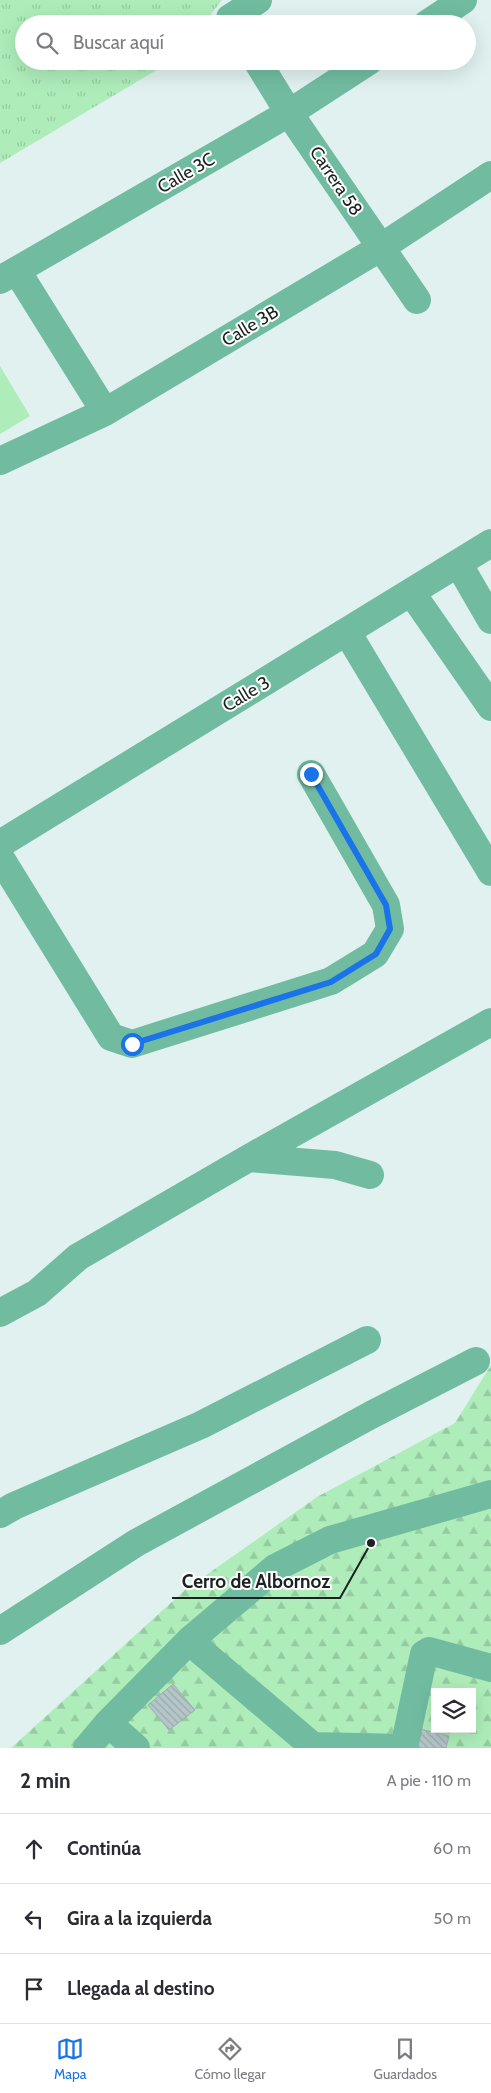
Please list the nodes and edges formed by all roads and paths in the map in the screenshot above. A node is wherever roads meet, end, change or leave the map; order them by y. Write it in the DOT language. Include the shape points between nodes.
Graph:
graph roads {
  1 [pos="258,0"];
  2 [pos="463,0"];
  3 [pos="235,15"];
  4 [pos="440,15"];
  5 [pos="263,70"];
  6 [pos="355,70"];
  7 [pos="289,113"];
  8 [pos="491,175"];
  9 [pos="380,248"];
  10 [pos="9,276"];
  11 [pos="417,300"];
  12 [pos="105,412"];
  13 [pos="0,461"];
  14 [pos="491,543"];
  15 [pos="458,563"];
  16 [pos="411,592"];
  17 [pos="491,620"];
  18 [pos="347,632"];
  19 [pos="491,707"];
  20 [pos="311,774"];
  21 [pos="0,844"];
  22 [pos="0,857"];
  23 [pos="491,872"];
  24 [pos="491,1022"];
  25 [pos="249,1158"];
  26 [pos="370,1175"];
  27 [pos="0,1313"];
  28 [pos="367,1340"];
  29 [pos="476,1361"];
  30 [pos="491,1494"];
  31 [pos="0,1514"];
  32 [pos="0,1631"];
  33 [pos="189,1641"];
  34 [pos="491,1668"];
  35 [pos="108,1723"];
  36 [pos="314,1747"];
  37 [pos="87,1748"];
  38 [pos="136,1748"];
  39 [pos="404,1748"];
  1 -- 3 [label="street"];
  2 -- 4 [label="street"];
  5 -- 7 [label="street, Carrera 58"];
  6 -- 7 [label="street, Calle 3C"];
  7 -- 9 [label="street, Carrera 58"];
  7 -- 10 [label="street, Calle 3C"];
  8 -- 9 [label="street, Calle 3B"];
  9 -- 11 [label="street, Carrera 58"];
  9 -- 12 [label="street, Calle 3B"];
  10 -- 12 [label="street"];
  12 -- 13 [label="street, Calle 3B"];
  14 -- 15 [label="street, Calle 3"];
  15 -- 16 [label="street, Calle 3"];
  15 -- 17 [label="street"];
  16 -- 18 [label="street, Calle 3"];
  16 -- 19 [label="street"];
  18 -- 21 [label="street, Calle 3"];
  18 -- 23 [label="street"];
  20 -- 22 [label="street" via="386,905 390,929 376,954 331,982 132,1044 111,1037"];
  24 -- 25 [label="street"];
  25 -- 26 [label="street" via="335,1165"];
  25 -- 27 [label="street" via="78,1257 37,1294"];
  28 -- 31 [label="street" via="201,1425"];
  29 -- 32 [label="street" via="136,1543"];
  30 -- 33 [label="street" via="330,1540 275,1568"];
  33 -- 35 [label="street"];
  33 -- 36 [label="street"];
  34 -- 39 [label="street" via="429,1651 424,1654"];
  35 -- 37 [label="street"];
  35 -- 38 [label="street"];
  36 -- 39 [label="street"];
}
